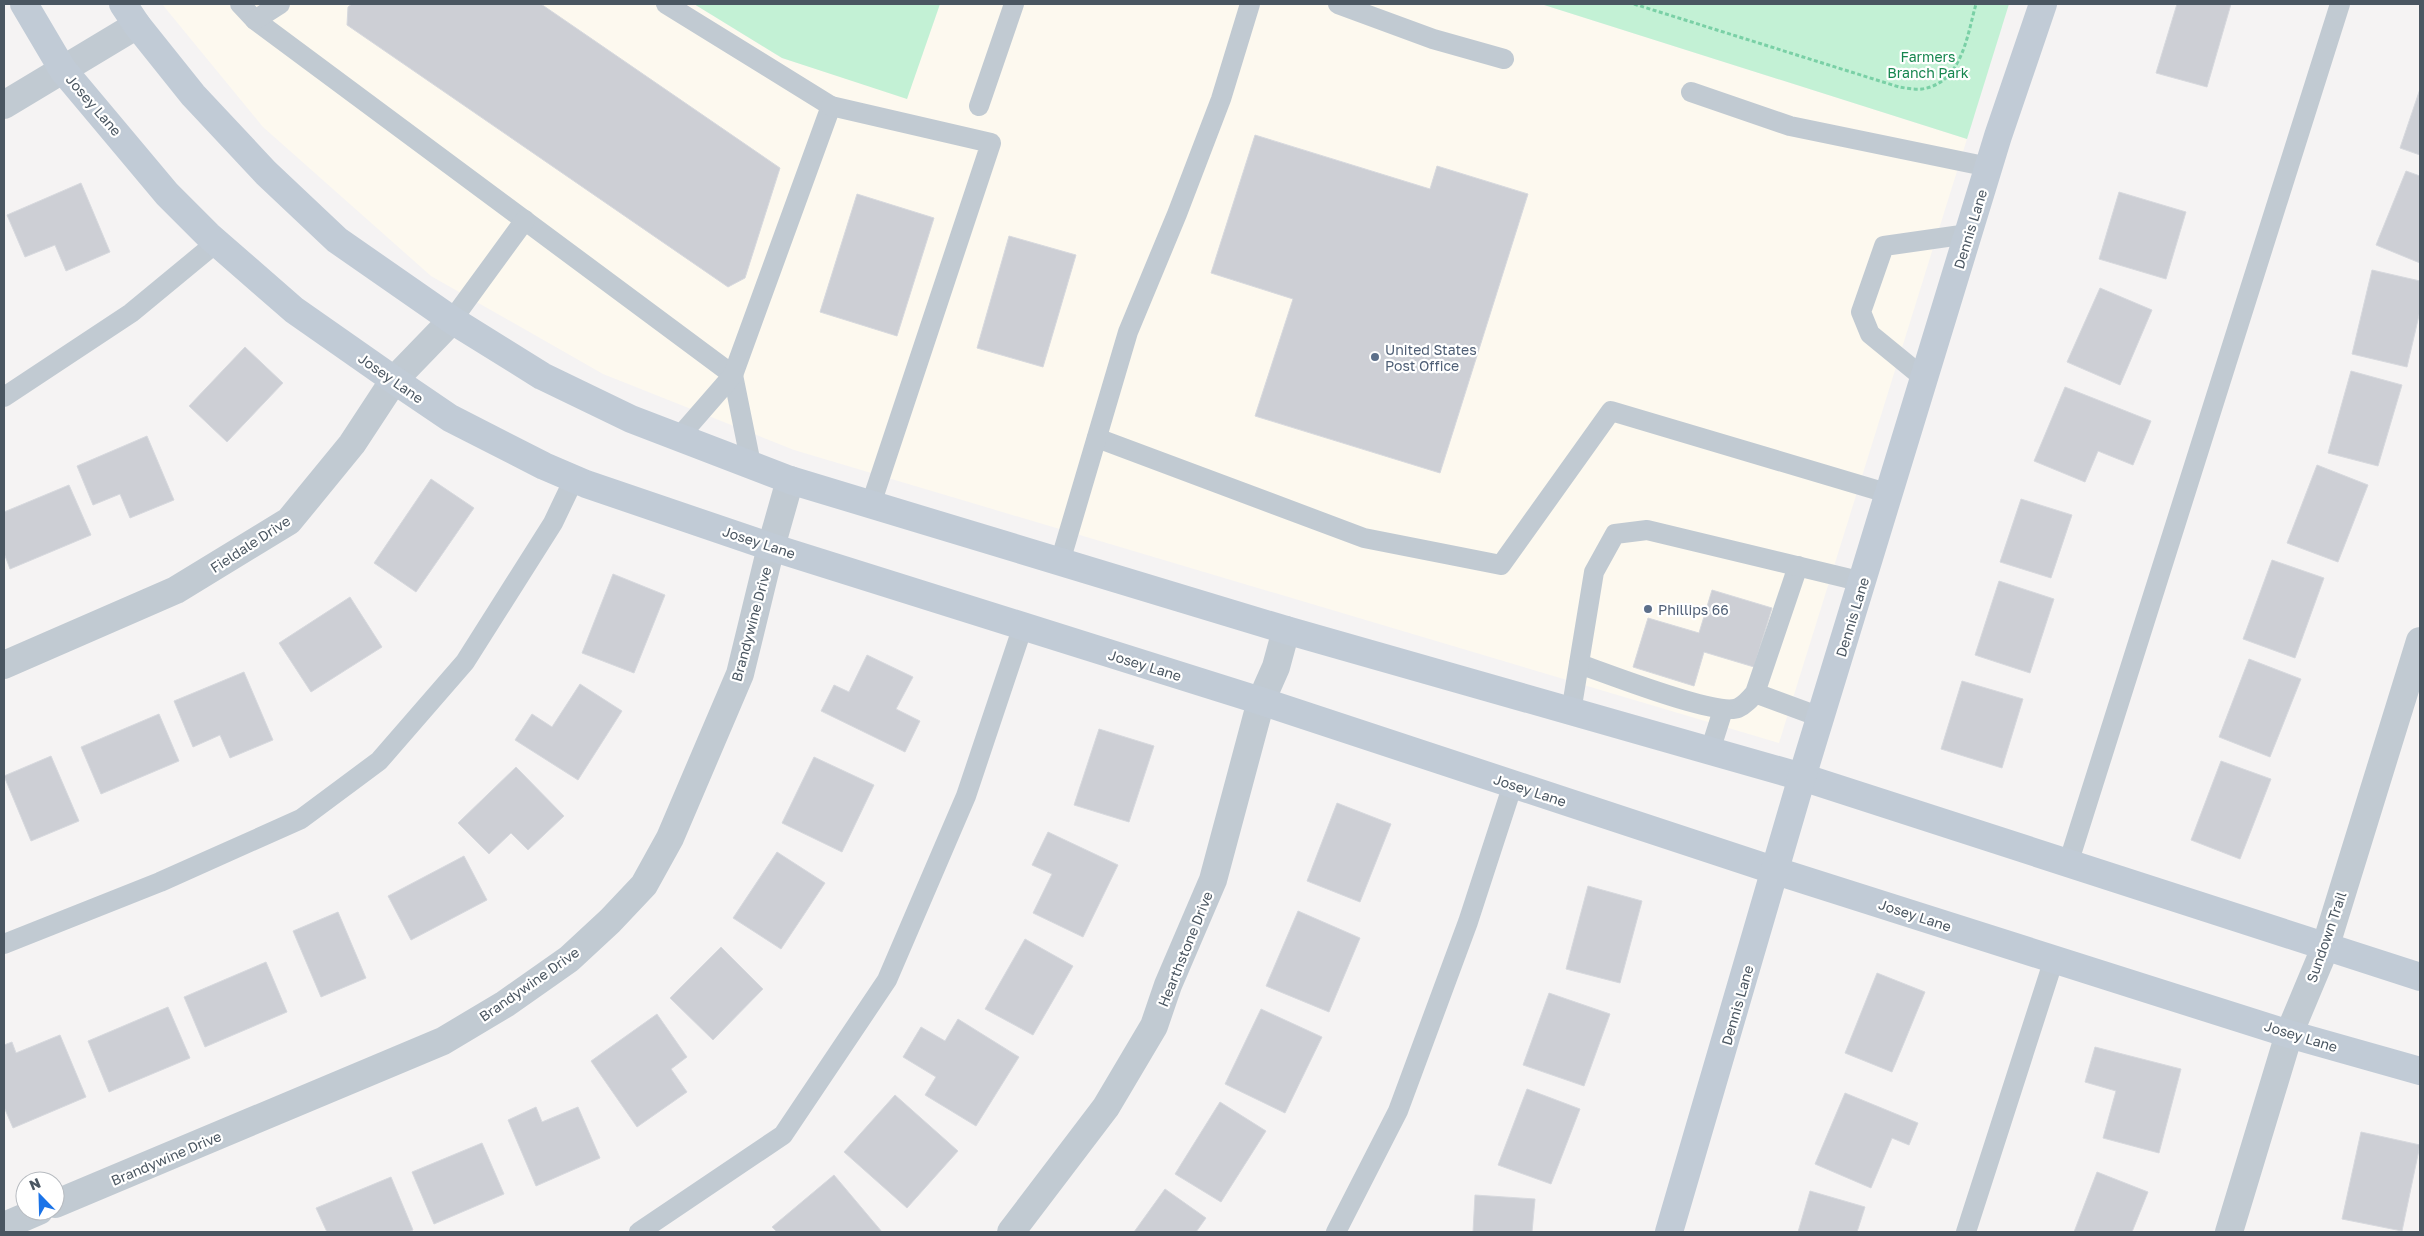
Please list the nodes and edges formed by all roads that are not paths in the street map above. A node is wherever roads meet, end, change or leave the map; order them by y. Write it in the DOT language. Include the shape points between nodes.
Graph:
graph roads {
  1 [pos="24,4"];
  2 [pos="240,4"];
  3 [pos="280,4"];
  4 [pos="666,4"];
  5 [pos="1014,4"];
  6 [pos="1250,4"];
  7 [pos="1338,4"];
  8 [pos="2043,4"];
  9 [pos="2340,4"];
  10 [pos="130,14"];
  11 [pos="255,20"];
  12 [pos="1504,59"];
  13 [pos="63,70"];
  14 [pos="1692,92"];
  15 [pos="4,105"];
  16 [pos="831,106"];
  17 [pos="979,106"];
  18 [pos="1989,168"];
  19 [pos="524,220"];
  20 [pos="1968,234"];
  21 [pos="217,242"];
  22 [pos="452,320"];
  23 [pos="733,375"];
  24 [pos="1925,379"];
  25 [pos="394,380"];
  26 [pos="4,397"];
  27 [pos="679,437"];
  28 [pos="1097,438"];
  29 [pos="751,464"];
  30 [pos="574,479"];
  31 [pos="790,480"];
  32 [pos="1890,494"];
  33 [pos="871,504"];
  34 [pos="771,547"];
  35 [pos="1060,562"];
  36 [pos="1798,566"];
  37 [pos="1863,582"];
  38 [pos="1023,626"];
  39 [pos="1286,630"];
  40 [pos="2420,641"];
  41 [pos="1579,664"];
  42 [pos="4,665"];
  43 [pos="1755,693"];
  44 [pos="1261,701"];
  45 [pos="1723,710"];
  46 [pos="1571,712"];
  47 [pos="1820,717"];
  48 [pos="1710,751"];
  49 [pos="1802,777"];
  50 [pos="1512,784"];
  51 [pos="2068,864"];
  52 [pos="1776,871"];
  53 [pos="4,944"];
  54 [pos="2325,948"];
  55 [pos="2054,959"];
  56 [pos="2420,977"];
  57 [pos="2289,1034"];
  58 [pos="2420,1071"];
  59 [pos="65,1200"];
  60 [pos="16,1221"];
  61 [pos="4,1226"];
  62 [pos="639,1232"];
  63 [pos="1011,1232"];
  64 [pos="1336,1232"];
  65 [pos="1669,1232"];
  66 [pos="1966,1232"];
  67 [pos="2229,1232"];
  1 -- 13 [label="main road, Josey Lane"];
  2 -- 11 [label="lane"];
  3 -- 11 [label="lane"];
  4 -- 16 [label="lane"];
  5 -- 17 [label="lane"];
  6 -- 28 [label="lane" via="1221,99 1128,332"];
  7 -- 12 [label="lane" via="1433,39"];
  8 -- 18 [label="main road, Dennis Lane"];
  9 -- 51 [label="lane"];
  10 -- 13 [label="street"];
  10 -- 22 [label="main road" via="193,95 280,187 337,240"];
  11 -- 19 [label="lane"];
  13 -- 15 [label="street"];
  13 -- 21 [label="main road, Josey Lane" via="167,194"];
  14 -- 18 [label="lane" via="1790,126"];
  16 -- 23 [label="lane"];
  16 -- 33 [label="lane" via="991,144"];
  18 -- 20 [label="main road, Dennis Lane"];
  19 -- 22 [label="lane"];
  19 -- 23 [label="lane"];
  20 -- 24 [label="main road, Dennis Lane"];
  20 -- 24 [label="lane" via="1884,246 1862,312 1870,334"];
  21 -- 25 [label="main road, Josey Lane" via="294,310"];
  21 -- 26 [label="lane" via="131,313"];
  22 -- 25 [label="street, Fieldale Drive"];
  22 -- 27 [label="main road" via="542,376"];
  23 -- 27 [label="lane"];
  23 -- 29 [label="lane"];
  24 -- 32 [label="main road, Dennis Lane"];
  25 -- 30 [label="main road, Josey Lane" via="450,418"];
  25 -- 42 [label="street, Fieldale Drive" via="352,444 289,521 176,590"];
  27 -- 29 [label="main road"];
  28 -- 32 [label="lane" via="1364,538 1501,566 1611,411"];
  28 -- 35 [label="lane"];
  29 -- 31 [label="main road"];
  30 -- 34 [label="main road, Josey Lane"];
  30 -- 53 [label="lane" via="553,523 466,662 379,760 301,819 160,882"];
  31 -- 33 [label="main road"];
  31 -- 34 [label="street, Brandywine Drive"];
  32 -- 37 [label="main road, Dennis Lane"];
  33 -- 35 [label="main road"];
  34 -- 38 [label="main road, Josey Lane"];
  34 -- 59 [label="street, Brandywine Drive" via="740,674 670,838 644,885 569,959 505,1004 443,1041"];
  35 -- 39 [label="main road"];
  36 -- 37 [label="lane"];
  36 -- 41 [label="lane" via="1647,530 1615,534 1594,572"];
  36 -- 43 [label="lane"];
  37 -- 47 [label="main road, Dennis Lane"];
  38 -- 44 [label="main road, Josey Lane"];
  38 -- 62 [label="lane" via="966,796 887,980 784,1135"];
  39 -- 44 [label="street, Hearthstone Drive" via="1276,667"];
  39 -- 46 [label="main road"];
  40 -- 54 [label="street, Sundown Trail"];
  41 -- 45 [label="lane"];
  41 -- 46 [label="lane"];
  43 -- 45 [label="lane" via="1737,709"];
  43 -- 47 [label="lane"];
  44 -- 50 [label="main road, Josey Lane"];
  44 -- 63 [label="street, Hearthstone Drive" via="1213,880 1154,1026 1106,1107"];
  45 -- 48 [label="lane"];
  46 -- 48 [label="main road"];
  47 -- 49 [label="main road, Dennis Lane"];
  48 -- 49 [label="main road"];
  49 -- 51 [label="main road"];
  49 -- 52 [label="main road, Dennis Lane"];
  50 -- 52 [label="main road, Josey Lane"];
  50 -- 64 [label="lane" via="1468,922 1398,1111"];
  51 -- 54 [label="main road"];
  52 -- 55 [label="main road, Josey Lane"];
  52 -- 65 [label="main road, Dennis Lane"];
  54 -- 56 [label="main road"];
  54 -- 57 [label="street, Sundown Trail"];
  55 -- 57 [label="main road, Josey Lane"];
  55 -- 66 [label="lane"];
  57 -- 58 [label="main road, Josey Lane"];
  57 -- 67 [label="street, Sundown Trail"];
  60 -- 61 [label="street"];
}
